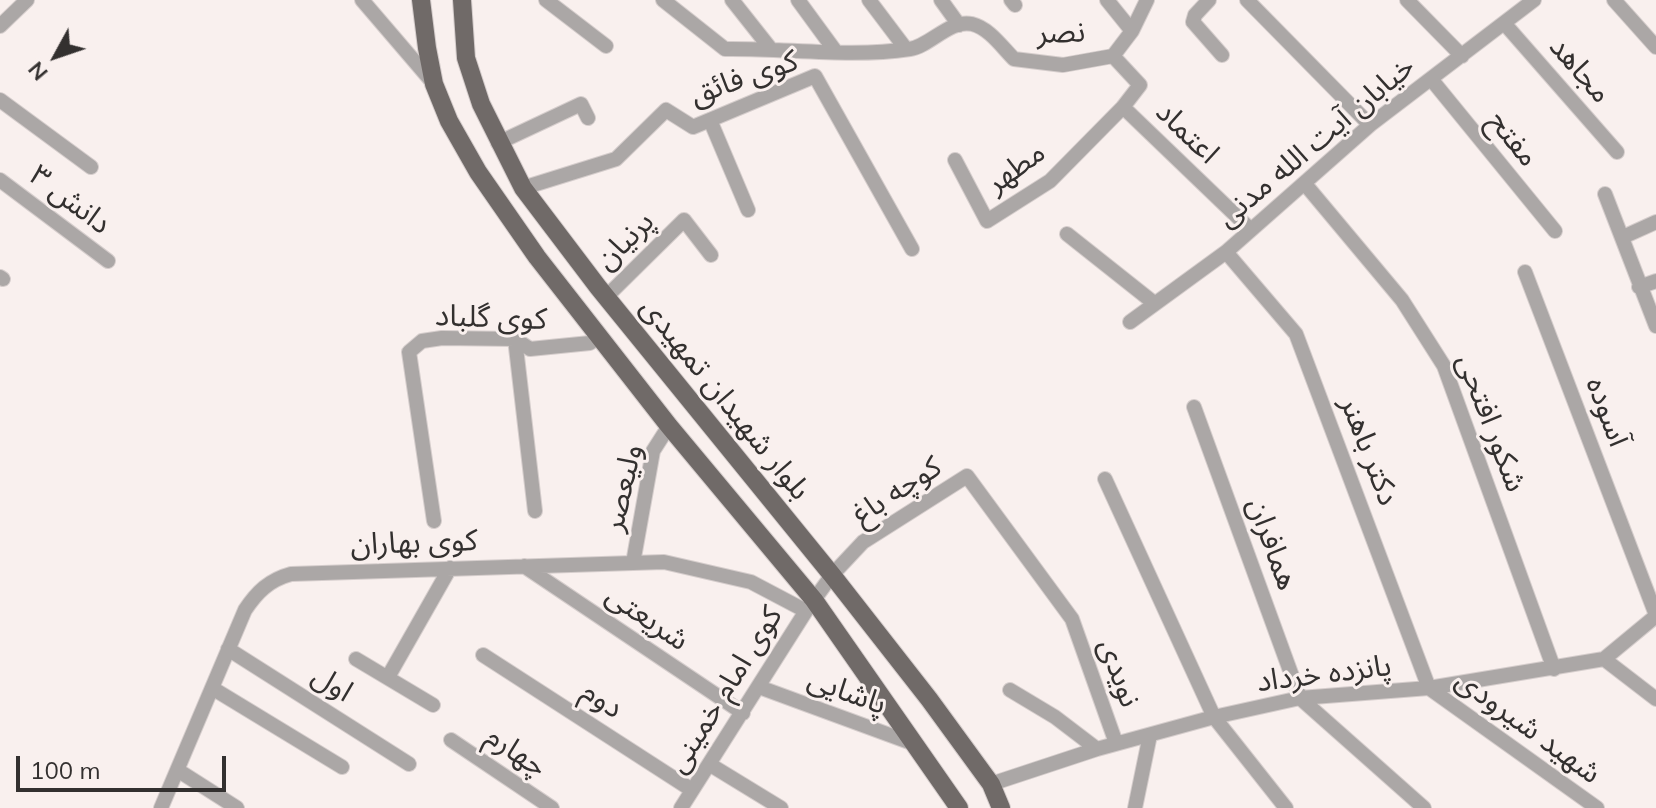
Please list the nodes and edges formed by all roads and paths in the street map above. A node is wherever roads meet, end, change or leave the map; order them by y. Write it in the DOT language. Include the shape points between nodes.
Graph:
graph roads {
  1 [pos="27,0"];
  2 [pos="362,0"];
  3 [pos="421,0"];
  4 [pos="462,0"];
  5 [pos="546,0"];
  6 [pos="663,0"];
  7 [pos="732,0"];
  8 [pos="798,0"];
  9 [pos="869,0"];
  10 [pos="941,0"];
  11 [pos="1107,0"];
  12 [pos="1147,0"];
  13 [pos="1209,0"];
  14 [pos="1247,0"];
  15 [pos="1407,0"];
  16 [pos="1614,0"];
  17 [pos="1525,3"];
  18 [pos="1504,23"];
  19 [pos="959,25"];
  20 [pos="0,26"];
  21 [pos="1132,31"];
  22 [pos="606,46"];
  23 [pos="1656,47"];
  24 [pos="770,48"];
  25 [pos="906,49"];
  26 [pos="836,52"];
  27 [pos="1222,55"];
  28 [pos="1113,56"];
  29 [pos="1462,56"];
  30 [pos="1431,79"];
  31 [pos="434,84"];
  32 [pos="0,100"];
  33 [pos="1123,107"];
  34 [pos="588,118"];
  35 [pos="710,120"];
  36 [pos="1370,125"];
  37 [pos="498,143"];
  38 [pos="1617,152"];
  39 [pos="955,160"];
  40 [pos="91,167"];
  41 [pos="0,180"];
  42 [pos="1305,184"];
  43 [pos="523,188"];
  44 [pos="1605,194"];
  45 [pos="748,210"];
  46 [pos="1656,222"];
  47 [pos="1250,229"];
  48 [pos="1555,231"];
  49 [pos="1067,234"];
  50 [pos="1623,237"];
  51 [pos="912,249"];
  52 [pos="1226,252"];
  53 [pos="711,255"];
  54 [pos="108,261"];
  55 [pos="1525,272"];
  56 [pos="1656,281"];
  57 [pos="1639,287"];
  58 [pos="606,297"];
  59 [pos="1154,303"];
  60 [pos="1130,322"];
  61 [pos="1656,326"];
  62 [pos="599,336"];
  63 [pos="515,339"];
  64 [pos="1194,407"];
  65 [pos="669,426"];
  66 [pos="1105,479"];
  67 [pos="535,511"];
  68 [pos="434,521"];
  69 [pos="633,563"];
  70 [pos="523,565"];
  71 [pos="450,568"];
  72 [pos="832,575"];
  73 [pos="810,606"];
  74 [pos="1656,616"];
  75 [pos="1072,619"];
  76 [pos="228,649"];
  77 [pos="483,655"];
  78 [pos="356,659"];
  79 [pos="1604,659"];
  80 [pos="1554,669"];
  81 [pos="388,677"];
  82 [pos="759,687"];
  83 [pos="212,688"];
  84 [pos="1429,688"];
  85 [pos="1010,690"];
  86 [pos="1300,698"];
  87 [pos="1656,699"];
  88 [pos="433,705"];
  89 [pos="743,713"];
  90 [pos="1214,717"];
  91 [pos="1150,735"];
  92 [pos="451,740"];
  93 [pos="1116,743"];
  94 [pos="917,745"];
  95 [pos="1097,749"];
  96 [pos="409,764"];
  97 [pos="709,764"];
  98 [pos="342,767"];
  99 [pos="179,771"];
  100 [pos="991,784"];
  101 [pos="692,790"];
  102 [pos="161,808"];
  103 [pos="237,808"];
  104 [pos="552,808"];
  105 [pos="681,808"];
  106 [pos="781,808"];
  107 [pos="959,808"];
  108 [pos="1001,808"];
  109 [pos="1135,808"];
  110 [pos="1286,808"];
  111 [pos="1424,808"];
  112 [pos="1597,808"];
  1 -- 20 [label="street"];
  2 -- 31 [label="street"];
  3 -- 31 [label="main road, بلوار شهیدان تمهیدی"];
  4 -- 37 [label="main road, بلوار شهیدان تمهیدی" via="466,58"];
  5 -- 22 [label="street"];
  6 -- 24 [label="street" via="725,49"];
  7 -- 24 [label="street"];
  8 -- 26 [label="street"];
  9 -- 25 [label="street"];
  10 -- 19 [label="street"];
  11 -- 21 [label="street"];
  12 -- 21 [label="street"];
  13 -- 27 [label="street" via="1193,22"];
  14 -- 36 [label="street"];
  15 -- 29 [label="street"];
  16 -- 23 [label="street"];
  17 -- 18 [label="street, خیابان آیت الله مدنی"];
  18 -- 29 [label="street, خیابان آیت الله مدنی"];
  18 -- 38 [label="street, مجاهد"];
  19 -- 25 [label="street"];
  19 -- 28 [label="street, نصر" via="971,23 987,31 1014,59 1063,65"];
  21 -- 28 [label="street"];
  24 -- 26 [label="street"];
  25 -- 26 [label="street"];
  28 -- 33 [label="street" via="1140,85"];
  29 -- 30 [label="street, خیابان آیت الله مدنی"];
  30 -- 36 [label="street, خیابان آیت الله مدنی"];
  30 -- 48 [label="street, مفتح"];
  31 -- 62 [label="main road, بلوار شهیدان تمهیدی" via="478,172"];
  32 -- 40 [label="street"];
  33 -- 39 [label="street, مطهر" via="1050,181 987,221"];
  33 -- 47 [label="street, اعتماد"];
  34 -- 37 [label="street" via="581,104"];
  35 -- 43 [label="street, کوی فائق" via="693,127 666,110 616,159"];
  35 -- 45 [label="street"];
  35 -- 51 [label="street, کوی فائق" via="815,76"];
  36 -- 42 [label="street, خیابان آیت الله مدنی"];
  37 -- 43 [label="main road, بلوار شهیدان تمهیدی"];
  41 -- 54 [label="street, دانش ۳"];
  42 -- 47 [label="street, خیابان آیت الله مدنی"];
  42 -- 80 [label="street, شکور افتحی" via="1402,300 1444,366"];
  43 -- 58 [label="main road, بلوار شهیدان تمهیدی"];
  44 -- 50 [label="street"];
  46 -- 50 [label="street"];
  47 -- 52 [label="street, خیابان آیت الله مدنی"];
  49 -- 59 [label="street"];
  50 -- 57 [label="street"];
  52 -- 59 [label="street, خیابان آیت الله مدنی"];
  52 -- 84 [label="street, دکتر باهنر" via="1296,334"];
  53 -- 58 [label="street, پرنیان" via="684,220"];
  55 -- 74 [label="street, آسوده"];
  56 -- 57 [label="street"];
  57 -- 61 [label="street"];
  58 -- 72 [label="main road, بلوار شهیدان تمهیدی"];
  59 -- 60 [label="street, خیابان آیت الله مدنی"];
  62 -- 63 [label="street, کوی گلباد" via="590,343 530,349"];
  62 -- 65 [label="main road, بلوار شهیدان تمهیدی"];
  63 -- 67 [label="street"];
  63 -- 68 [label="street, کوی گلباد" via="442,338 422,341 409,352"];
  64 -- 86 [label="street, همافران"];
  65 -- 69 [label="street, ولیعصر" via="653,451"];
  65 -- 73 [label="main road, بلوار شهیدان تمهیدی"];
  66 -- 90 [label="street"];
  69 -- 70 [label="street, کوی بهاران"];
  69 -- 73 [label="street, کوی بهاران" via="664,562 751,582"];
  70 -- 71 [label="street, کوی بهاران"];
  70 -- 89 [label="street, شریعتی"];
  71 -- 76 [label="street, کوی بهاران" via="279,577 255,595"];
  71 -- 81 [label="street"];
  72 -- 73 [label="street, کوی امام خمینی"];
  72 -- 75 [label="street, کوچه باغ" via="863,542 967,476"];
  72 -- 100 [label="main road, بلوار شهیدان تمهیدی"];
  73 -- 82 [label="street, کوی امام خمینی"];
  73 -- 94 [label="main road, بلوار شهیدان تمهیدی"];
  74 -- 79 [label="street, پانزده خرداد"];
  75 -- 93 [label="street, نویدی"];
  76 -- 83 [label="street, کوی بهاران"];
  76 -- 96 [label="street, اول"];
  77 -- 101 [label="street, دوم"];
  78 -- 81 [label="street"];
  79 -- 80 [label="street, پانزده خرداد"];
  79 -- 87 [label="street"];
  80 -- 84 [label="street, پانزده خرداد"];
  81 -- 88 [label="street"];
  82 -- 89 [label="street, کوی امام خمینی"];
  82 -- 94 [label="street, پاشایی"];
  83 -- 98 [label="street"];
  83 -- 99 [label="street, کوی بهاران"];
  84 -- 86 [label="street, پانزده خرداد"];
  84 -- 112 [label="street, شهید شیرودی"];
  85 -- 95 [label="street"];
  86 -- 90 [label="street, پانزده خرداد"];
  86 -- 111 [label="street"];
  89 -- 97 [label="street, کوی امام خمینی"];
  90 -- 91 [label="street, پانزده خرداد"];
  90 -- 110 [label="street"];
  91 -- 93 [label="street, پانزده خرداد"];
  91 -- 109 [label="street"];
  92 -- 104 [label="street, چهارم"];
  93 -- 95 [label="street, پانزده خرداد"];
  94 -- 107 [label="main road, بلوار شهیدان تمهیدی"];
  95 -- 100 [label="street, پانزده خرداد"];
  97 -- 101 [label="street, کوی امام خمینی"];
  97 -- 106 [label="street"];
  99 -- 102 [label="street, کوی بهاران"];
  99 -- 103 [label="street"];
  100 -- 108 [label="main road, بلوار شهیدان تمهیدی"];
  101 -- 105 [label="street, کوی امام خمینی"];
}
